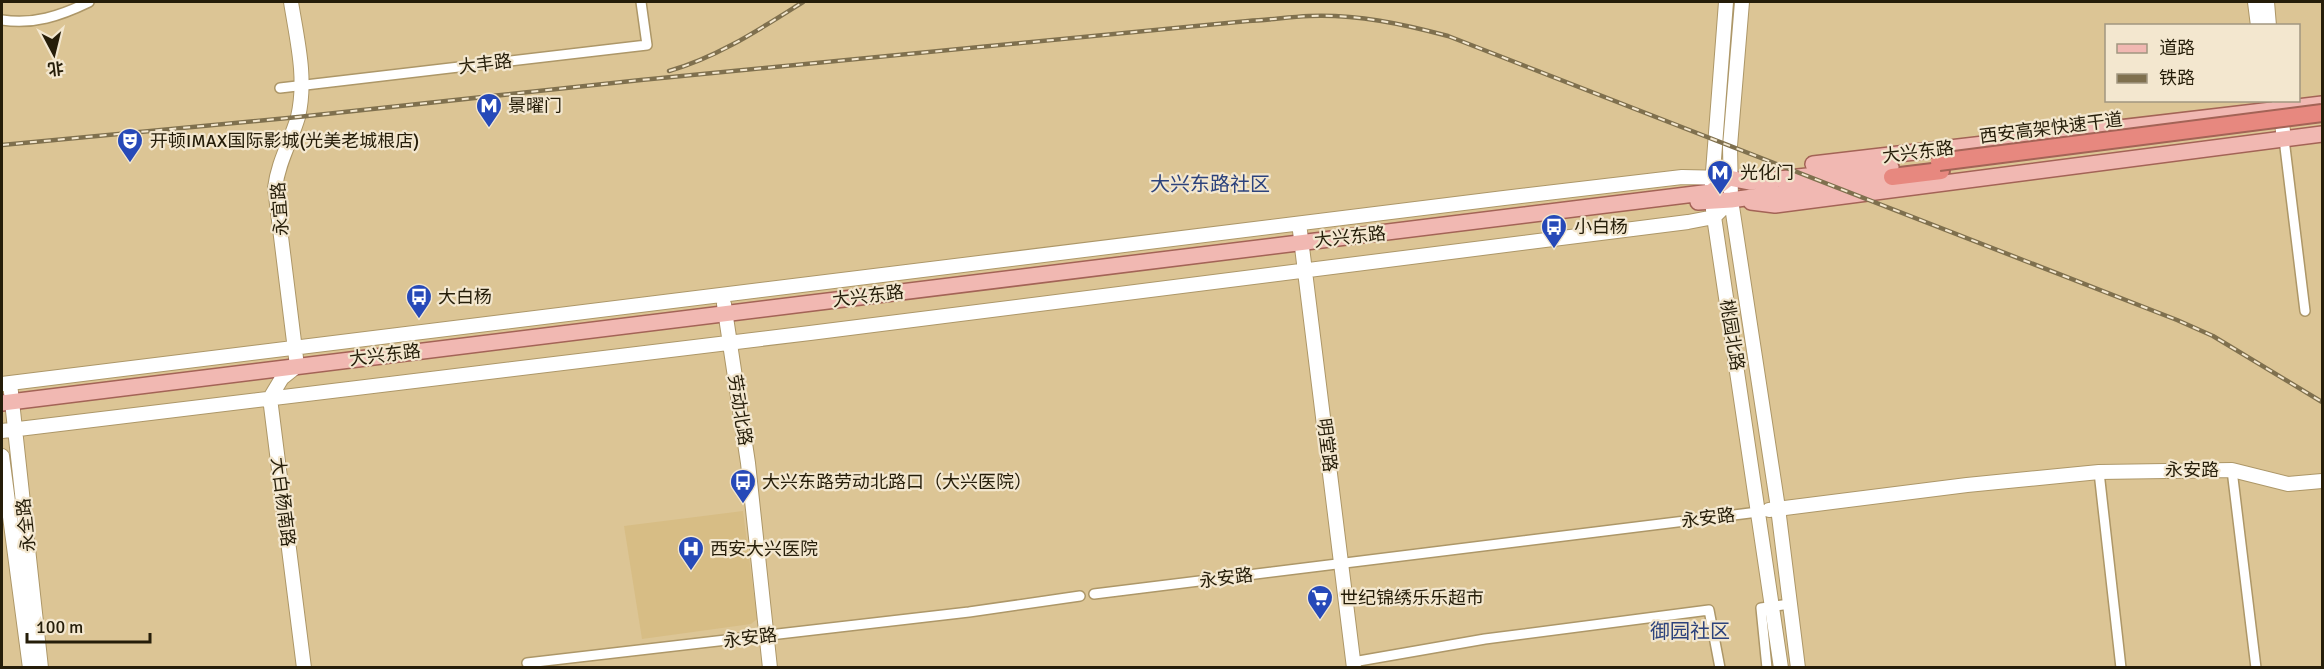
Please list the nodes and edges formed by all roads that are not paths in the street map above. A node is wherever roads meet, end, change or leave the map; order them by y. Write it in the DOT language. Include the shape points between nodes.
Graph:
graph roads {
  1 [pos="89,2"];
  2 [pos="291,2"];
  3 [pos="641,2"];
  4 [pos="1726,2"];
  5 [pos="1743,2"];
  6 [pos="2255,2"];
  7 [pos="2267,2"];
  8 [pos="2,20"];
  9 [pos="2258,24"];
  10 [pos="2270,24"];
  11 [pos="303,85"];
  12 [pos="280,88"];
  13 [pos="2322,104"];
  14 [pos="2274,105"];
  15 [pos="2322,113"];
  16 [pos="2322,122"];
  17 [pos="2322,134"];
  18 [pos="2279,139"];
  19 [pos="1940,166"];
  20 [pos="1892,172"];
  21 [pos="1729,178"];
  22 [pos="1712,190"];
  23 [pos="1731,200"];
  24 [pos="1714,217"];
  25 [pos="1299,223"];
  26 [pos="1302,248"];
  27 [pos="1305,270"];
  28 [pos="723,295"];
  29 [pos="2305,311"];
  30 [pos="726,318"];
  31 [pos="730,343"];
  32 [pos="296,348"];
  33 [pos="297,366"];
  34 [pos="282,378"];
  35 [pos="6,384"];
  36 [pos="270,398"];
  37 [pos="7,407"];
  38 [pos="16,429"];
  39 [pos="2,431"];
  40 [pos="2,456"];
  41 [pos="2232,470"];
  42 [pos="2099,472"];
  43 [pos="2322,481"];
  44 [pos="1778,508"];
  45 [pos="1758,512"];
  46 [pos="1342,564"];
  47 [pos="1094,594"];
  48 [pos="1080,596"];
  49 [pos="1790,604"];
  50 [pos="1773,607"];
  51 [pos="767,636"];
  52 [pos="527,663"];
  53 [pos="1353,665"];
  54 [pos="30,668"];
  55 [pos="41,668"];
  56 [pos="304,668"];
  57 [pos="770,668"];
  58 [pos="1720,668"];
  59 [pos="1767,668"];
  60 [pos="1781,668"];
  61 [pos="1798,668"];
  62 [pos="2121,668"];
  63 [pos="2256,668"];
  1 -- 8 [label="street" via="44,20"];
  2 -- 11 [label="main road, 永宜路"];
  3 -- 11 [label="street, 大丰路" via="646,45"];
  4 -- 22 [label="main road, 桃园北路"];
  5 -- 21 [label="main road, 桃园北路"];
  6 -- 9 [label="main road"];
  7 -- 10 [label="main road"];
  11 -- 12 [label="street, 大丰路"];
  11 -- 32 [label="main road, 永宜路" via="298,117 275,188"];
  13 -- 14 [label="main road, 大兴东路"];
  14 -- 18 [label="main road"];
  14 -- 21 [label="main road, 大兴东路" via="1747,172"];
  15 -- 19 [label="highway, 西安高架快速干道, bridge"];
  16 -- 19 [label="highway, 西安高架快速干道"];
  17 -- 18 [label="main road, 大兴东路"];
  18 -- 23 [label="main road, 大兴东路" via="1775,205"];
  18 -- 29 [label="street"];
  19 -- 20 [label="highway, 西安高架快速干道"];
  20 -- 21 [label="main road, 大兴东路" via="1749,182"];
  20 -- 23 [label="main road, 大兴东路"];
  21 -- 22 [label="main road, 大兴东路"];
  21 -- 23 [label="main road, 桃园北路"];
  22 -- 23 [label="main road, 大兴东路"];
  22 -- 24 [label="main road, 桃园北路"];
  22 -- 25 [label="main road" via="1682,177"];
  22 -- 26 [label="main road, 大兴东路"];
  23 -- 24 [label="main road"];
  23 -- 44 [label="main road, 桃园北路"];
  24 -- 27 [label="main road"];
  24 -- 45 [label="main road, 桃园北路"];
  25 -- 26 [label="main road, 明堂路"];
  25 -- 28 [label="main road"];
  26 -- 27 [label="main road, 明堂路"];
  26 -- 30 [label="main road, 大兴东路"];
  27 -- 31 [label="main road"];
  27 -- 46 [label="main road, 明堂路"];
  28 -- 30 [label="main road, 劳动北路"];
  28 -- 32 [label="main road"];
  30 -- 31 [label="main road, 劳动北路"];
  30 -- 33 [label="main road, 大兴东路"];
  30 -- 34 [label="main road, 大兴东路"];
  31 -- 36 [label="main road"];
  31 -- 51 [label="main road, 劳动北路"];
  32 -- 33 [label="main road"];
  32 -- 35 [label="main road"];
  33 -- 34 [label="main road"];
  33 -- 37 [label="main road, 大兴东路"];
  34 -- 36 [label="main road"];
  34 -- 37 [label="main road, 大兴东路"];
  35 -- 37 [label="main road, 永全路"];
  36 -- 38 [label="main road"];
  36 -- 56 [label="main road, 大白杨南路"];
  37 -- 38 [label="main road, 永全路"];
  38 -- 39 [label="main road"];
  38 -- 55 [label="main road, 永全路"];
  40 -- 54 [label="main road, 永全路"];
  41 -- 42 [label="main road, 永安路"];
  41 -- 43 [label="main road, 永安路" via="2288,484"];
  41 -- 63 [label="street"];
  42 -- 44 [label="main road, 永安路"];
  42 -- 62 [label="street"];
  44 -- 45 [label="main road, 永安路"];
  44 -- 49 [label="main road, 桃园北路"];
  45 -- 46 [label="street, 永安路"];
  45 -- 50 [label="main road, 桃园北路"];
  46 -- 47 [label="street, 永安路"];
  46 -- 53 [label="main road, 明堂路"];
  48 -- 51 [label="street, 永安路"];
  49 -- 50 [label="street"];
  49 -- 61 [label="main road, 桃园北路"];
  50 -- 59 [label="street" via="1761,608"];
  50 -- 60 [label="main road, 桃园北路"];
  51 -- 52 [label="street, 永安路"];
  51 -- 57 [label="main road, 劳动北路"];
  53 -- 58 [label="street" via="1485,639 1709,610"];
}
